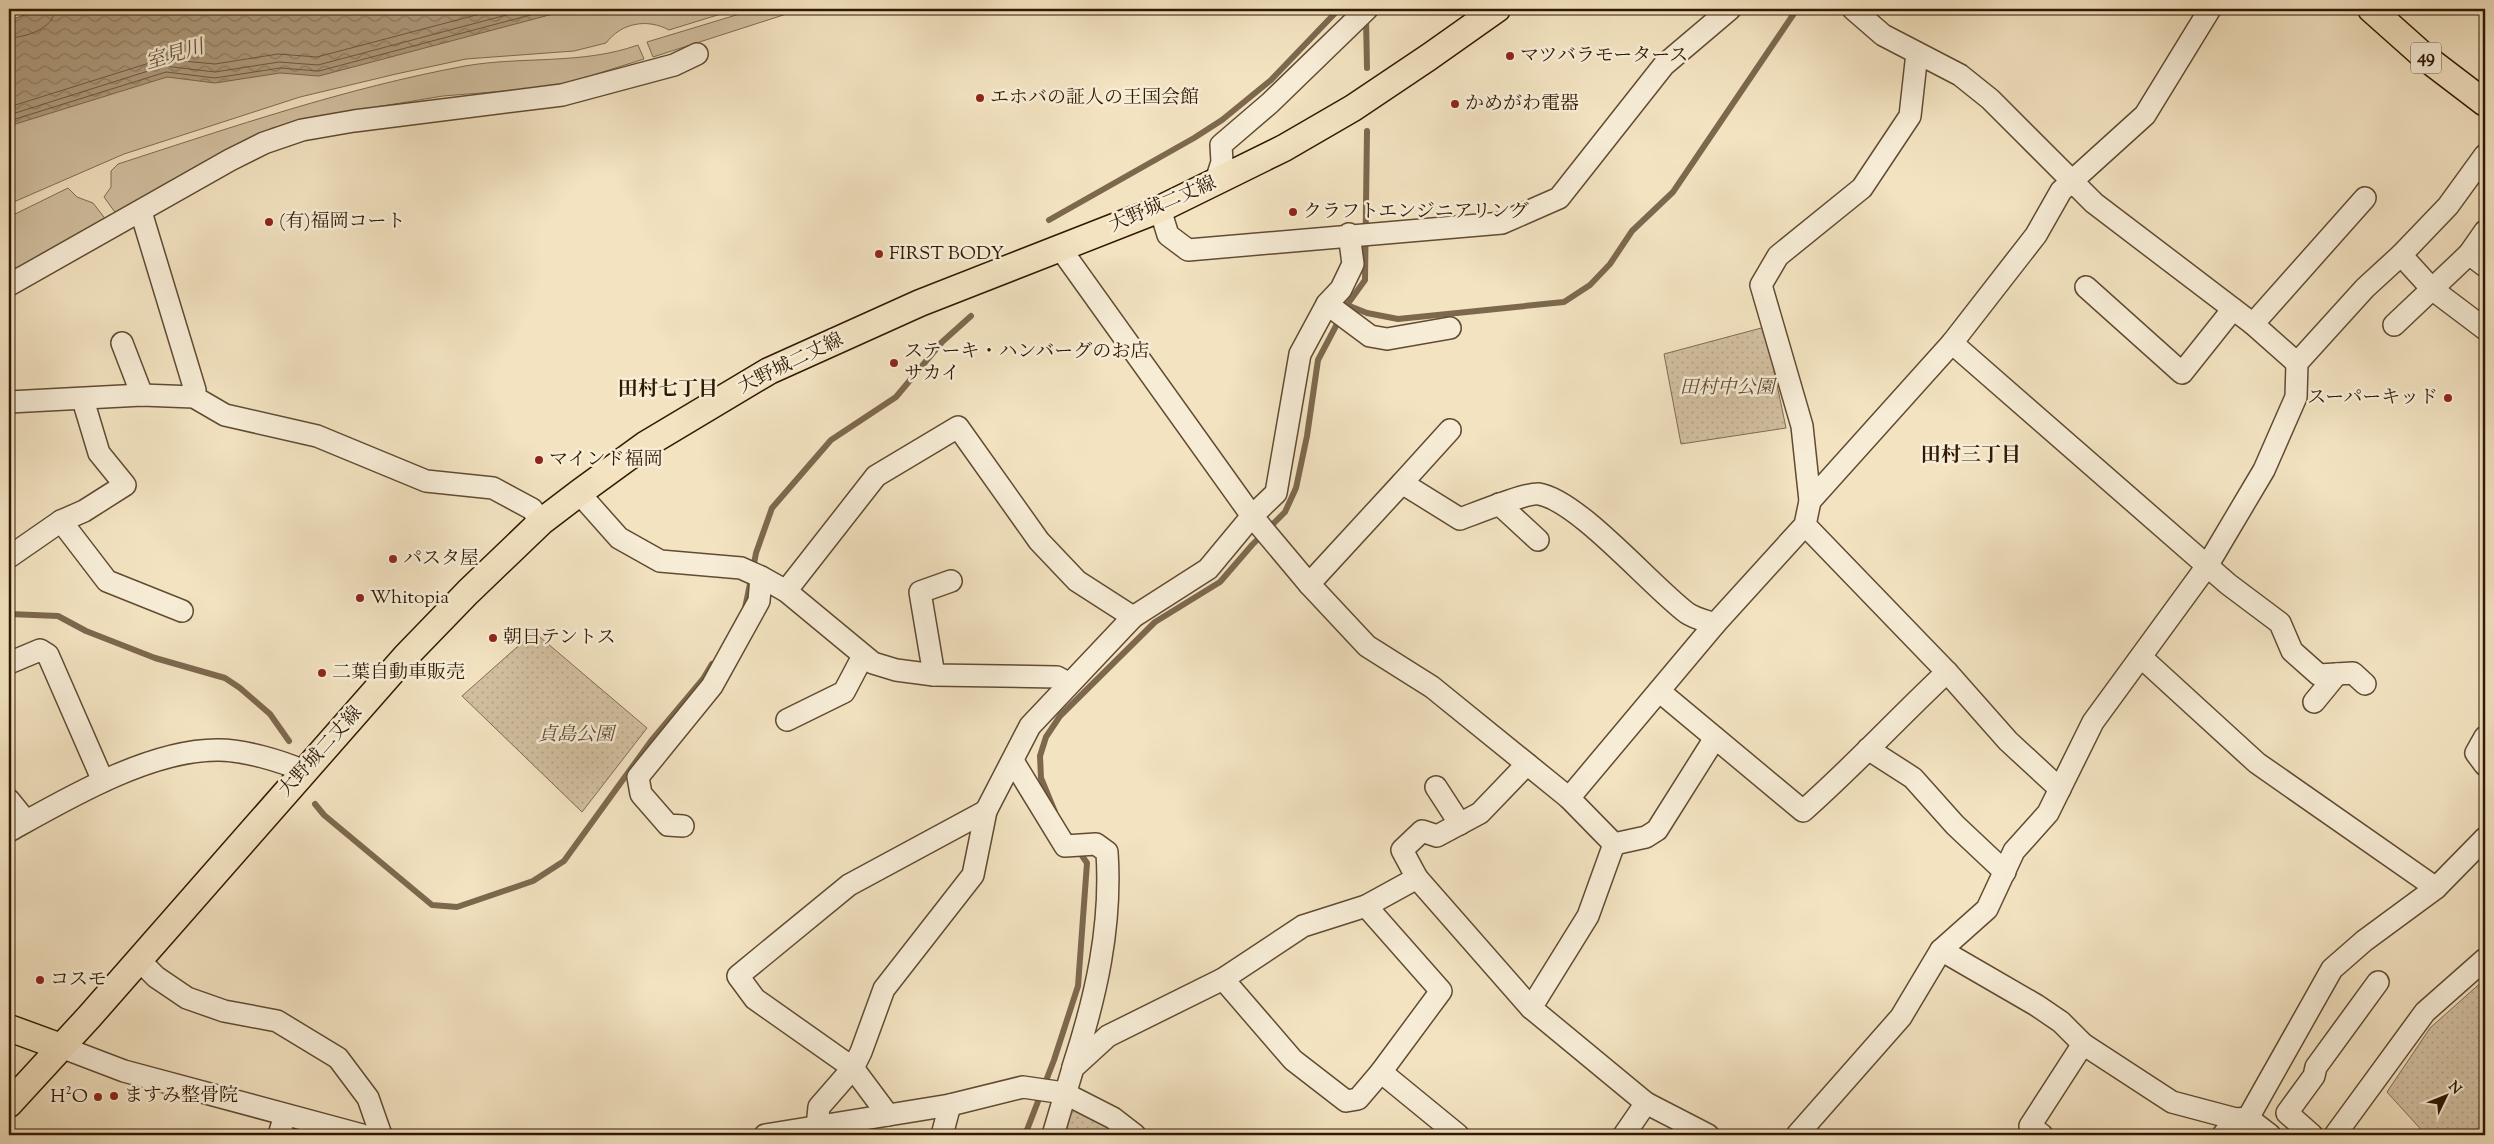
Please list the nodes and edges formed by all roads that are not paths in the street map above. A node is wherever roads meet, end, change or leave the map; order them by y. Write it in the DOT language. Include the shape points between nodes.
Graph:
graph roads {
  1 [pos="1496,9"];
  2 [pos="1730,9"];
  3 [pos="1853,9"];
  4 [pos="2210,9"];
  5 [pos="2371,9"];
  6 [pos="1361,15"];
  7 [pos="1917,53"];
  8 [pos="697,54"];
  9 [pos="2485,103"];
  10 [pos="2485,155"];
  11 [pos="2071,182"];
  12 [pos="1215,184"];
  13 [pos="2365,198"];
  14 [pos="1160,209"];
  15 [pos="141,212"];
  16 [pos="2485,231"];
  17 [pos="1349,234"];
  18 [pos="1060,248"];
  19 [pos="2402,255"];
  20 [pos="2477,260"];
  21 [pos="9,285"];
  22 [pos="2086,288"];
  23 [pos="2432,289"];
  24 [pos="1327,304"];
  25 [pos="2233,309"];
  26 [pos="2253,324"];
  27 [pos="2394,325"];
  28 [pos="1450,328"];
  29 [pos="2485,329"];
  30 [pos="122,343"];
  31 [pos="1952,343"];
  32 [pos="2297,363"];
  33 [pos="142,395"];
  34 [pos="194,397"];
  35 [pos="82,400"];
  36 [pos="9,402"];
  37 [pos="1450,430"];
  38 [pos="1402,483"];
  39 [pos="579,493"];
  40 [pos="1810,500"];
  41 [pos="1499,504"];
  42 [pos="1254,519"];
  43 [pos="61,521"];
  44 [pos="541,522"];
  45 [pos="1805,525"];
  46 [pos="1538,540"];
  47 [pos="9,557"];
  48 [pos="2207,566"];
  49 [pos="761,577"];
  50 [pos="951,581"];
  51 [pos="1309,584"];
  52 [pos="786,591"];
  53 [pos="182,611"];
  54 [pos="1133,617"];
  55 [pos="1715,624"];
  56 [pos="862,656"];
  57 [pos="2141,657"];
  58 [pos="9,663"];
  59 [pos="1947,672"];
  60 [pos="2337,674"];
  61 [pos="934,675"];
  62 [pos="1068,683"];
  63 [pos="2365,684"];
  64 [pos="1659,691"];
  65 [pos="2314,702"];
  66 [pos="787,720"];
  67 [pos="2485,737"];
  68 [pos="1715,738"];
  69 [pos="1868,749"];
  70 [pos="1013,761"];
  71 [pos="1526,764"];
  72 [pos="2485,765"];
  73 [pos="304,771"];
  74 [pos="103,781"];
  75 [pos="1436,787"];
  76 [pos="2060,789"];
  77 [pos="1569,798"];
  78 [pos="9,800"];
  79 [pos="986,811"];
  80 [pos="1460,824"];
  81 [pos="17,826"];
  82 [pos="683,826"];
  83 [pos="2485,838"];
  84 [pos="1614,844"];
  85 [pos="2005,872"];
  86 [pos="1417,878"];
  87 [pos="2436,888"];
  88 [pos="1366,906"];
  89 [pos="1940,950"];
  90 [pos="2485,959"];
  91 [pos="139,960"];
  92 [pos="1223,979"];
  93 [pos="2378,982"];
  94 [pos="1531,1008"];
  95 [pos="9,1028"];
  96 [pos="2083,1044"];
  97 [pos="61,1047"];
  98 [pos="853,1068"];
  99 [pos="1073,1068"];
  100 [pos="1381,1072"];
  101 [pos="1064,1093"];
  102 [pos="9,1104"];
  103 [pos="1646,1104"];
  104 [pos="950,1105"];
  105 [pos="888,1115"];
  106 [pos="2236,1124"];
  107 [pos="282,1125"];
  108 [pos="813,1131"];
  109 [pos="362,1135"];
  110 [pos="381,1135"];
  111 [pos="765,1135"];
  112 [pos="942,1135"];
  113 [pos="1053,1135"];
  114 [pos="1135,1135"];
  115 [pos="1458,1135"];
  116 [pos="1624,1135"];
  117 [pos="1708,1135"];
  118 [pos="1797,1135"];
  119 [pos="2042,1135"];
  120 [pos="2270,1135"];
  121 [pos="2312,1135"];
  122 [pos="2335,1135"];
  1 -- 12 [label="main road, 大野城二丈線" via="1353,108"];
  2 -- 17 [label="street" via="1664,65 1559,198 1502,223"];
  3 -- 7 [label="street" via="1883,35"];
  4 -- 11 [label="street" via="2145,115"];
  5 -- 9 [label="main road, 49" via="2426,58"];
  6 -- 12 [label="street" via="1270,103 1221,145 1222,162"];
  7 -- 11 [label="street" via="1960,75 1990,99"];
  7 -- 40 [label="street" via="1910,116 1873,172 1862,188 1778,256 1761,285 1802,426"];
  8 -- 15 [label="street" via="674,65 562,95 302,130 264,143 230,160"];
  10 -- 19 [label="street" via="2448,206"];
  11 -- 25 [label="street"];
  11 -- 31 [label="street" via="2061,191 2036,235"];
  12 -- 14 [label="main road, 大野城二丈線"];
  13 -- 26 [label="street"];
  14 -- 17 [label="street" via="1168,235 1188,250"];
  14 -- 18 [label="main road, 大野城二丈線"];
  15 -- 21 [label="street"];
  15 -- 34 [label="street" via="195,390"];
  16 -- 20 [label="street"];
  17 -- 24 [label="street" via="1353,264 1341,289"];
  18 -- 39 [label="main road, 大野城二丈線" via="920,303 769,371 645,445"];
  18 -- 42 [label="street"];
  19 -- 23 [label="street"];
  19 -- 32 [label="street" via="2365,288"];
  20 -- 23 [label="street"];
  22 -- 25 [label="street" via="2182,373"];
  23 -- 27 [label="street"];
  23 -- 29 [label="street"];
  24 -- 28 [label="street" via="1370,336 1387,339"];
  24 -- 42 [label="street" via="1300,354 1276,493"];
  25 -- 26 [label="street"];
  26 -- 32 [label="street"];
  30 -- 33 [label="street"];
  31 -- 40 [label="street"];
  31 -- 48 [label="street"];
  32 -- 48 [label="street" via="2296,397 2264,470"];
  33 -- 34 [label="street"];
  33 -- 35 [label="street"];
  34 -- 44 [label="street" via="225,415 317,436 426,481 493,488 532,509"];
  35 -- 36 [label="street"];
  35 -- 43 [label="street" via="99,452 125,485 84,511"];
  37 -- 38 [label="street"];
  38 -- 41 [label="street" via="1460,519"];
  38 -- 51 [label="street"];
  39 -- 44 [label="main road, 大野城二丈線"];
  39 -- 49 [label="street" via="619,538 660,561 741,568"];
  40 -- 45 [label="street"];
  41 -- 46 [label="street"];
  41 -- 55 [label="street" via="1538,494 1562,505 1584,520 1688,614"];
  42 -- 51 [label="street"];
  42 -- 54 [label="street" via="1208,569"];
  43 -- 47 [label="street"];
  43 -- 53 [label="street" via="107,582"];
  44 -- 73 [label="main road, 大野城二丈線" via="406,656"];
  45 -- 55 [label="street"];
  45 -- 59 [label="street"];
  48 -- 57 [label="street"];
  48 -- 60 [label="street" via="2280,623 2292,651 2319,675"];
  49 -- 52 [label="street"];
  49 -- 82 [label="street" via="759,601 712,686 638,777 641,794 668,825"];
  50 -- 61 [label="street" via="920,592"];
  51 -- 71 [label="street" via="1367,646 1432,687"];
  52 -- 54 [label="street" via="876,476 958,427 1039,541 1077,581"];
  52 -- 56 [label="street"];
  54 -- 62 [label="street"];
  55 -- 64 [label="street"];
  56 -- 61 [label="street" via="872,663 896,670"];
  56 -- 66 [label="street" via="844,692"];
  57 -- 76 [label="street" via="2093,722"];
  57 -- 87 [label="street" via="2257,763"];
  58 -- 74 [label="street" via="40,650 48,655"];
  59 -- 69 [label="street"];
  59 -- 76 [label="street" via="2008,741"];
  60 -- 63 [label="street" via="2353,673"];
  60 -- 65 [label="street"];
  61 -- 62 [label="street" via="1057,677"];
  62 -- 70 [label="street" via="1030,726"];
  64 -- 68 [label="street"];
  64 -- 77 [label="street"];
  67 -- 72 [label="street" via="2476,753"];
  68 -- 69 [label="street" via="1803,811 1853,767"];
  68 -- 84 [label="street" via="1657,830 1646,837"];
  69 -- 85 [label="street" via="1912,778"];
  70 -- 79 [label="street"];
  70 -- 99 [label="street" via="1064,846 1096,844 1107,852 1109,883 1104,949 1091,1013"];
  71 -- 77 [label="street"];
  71 -- 80 [label="street" via="1480,813"];
  73 -- 74 [label="street" via="284,762 220,750 175,755"];
  73 -- 91 [label="main road, 大野城二丈線"];
  74 -- 81 [label="street"];
  75 -- 80 [label="street"];
  76 -- 85 [label="street" via="2048,813 2014,851"];
  77 -- 84 [label="street"];
  78 -- 81 [label="street"];
  79 -- 98 [label="street" via="973,875 884,989 862,1052"];
  79 -- 98 [label="street" via="849,885 738,976 755,999"];
  80 -- 86 [label="street" via="1438,836 1422,831 1402,850"];
  83 -- 87 [label="street"];
  84 -- 94 [label="street" via="1588,916"];
  85 -- 89 [label="street" via="1987,908"];
  86 -- 88 [label="street"];
  86 -- 94 [label="street"];
  87 -- 106 [label="street" via="2332,969"];
  88 -- 92 [label="street" via="1303,926"];
  88 -- 100 [label="street" via="1441,991"];
  89 -- 96 [label="street" via="2036,1005 2061,1022"];
  89 -- 118 [label="street" via="1901,1016"];
  90 -- 122 [label="street" via="2425,1012"];
  91 -- 97 [label="main road, 大野城二丈線"];
  91 -- 110 [label="street" via="156,977 187,998 224,1011 277,1021 338,1058 368,1098"];
  92 -- 99 [label="street" via="1108,1036"];
  92 -- 100 [label="street" via="1292,1060 1346,1101 1358,1099"];
  93 -- 121 [label="street" via="2287,1113"];
  94 -- 103 [label="street"];
  95 -- 97 [label="main road"];
  96 -- 106 [label="street" via="2172,1102"];
  96 -- 119 [label="street" via="2030,1126"];
  97 -- 102 [label="main road, 大野城二丈線"];
  97 -- 107 [label="street"];
  98 -- 105 [label="street"];
  98 -- 108 [label="street" via="819,1107"];
  99 -- 101 [label="street"];
  100 -- 115 [label="street"];
  101 -- 104 [label="street" via="1023,1087"];
  101 -- 113 [label="street"];
  101 -- 114 [label="street" via="1114,1118"];
  103 -- 116 [label="street"];
  103 -- 117 [label="street"];
  104 -- 105 [label="street"];
  104 -- 112 [label="street"];
  105 -- 108 [label="street"];
  106 -- 120 [label="street"];
  107 -- 109 [label="street"];
  108 -- 111 [label="street"];
}
